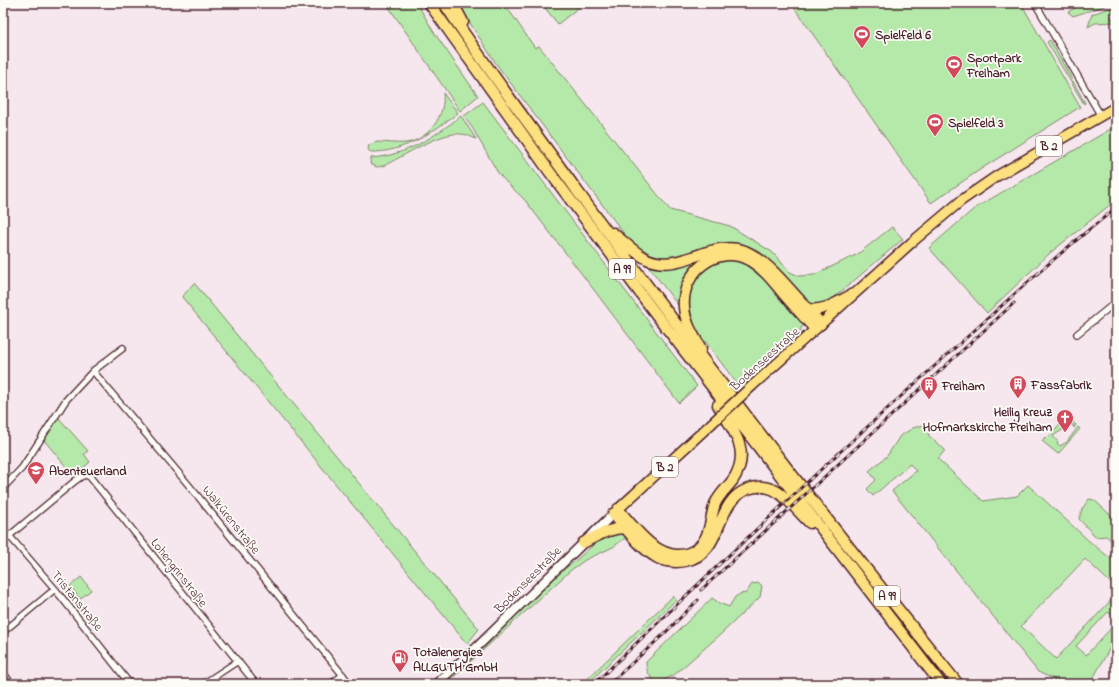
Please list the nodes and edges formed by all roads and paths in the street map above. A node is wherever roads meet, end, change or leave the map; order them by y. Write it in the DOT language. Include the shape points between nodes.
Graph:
graph roads {
  1 [pos="429,3"];
  2 [pos="444,3"];
  3 [pos="453,3"];
  4 [pos="1035,3"];
  5 [pos="478,55"];
  6 [pos="1116,107"];
  7 [pos="1101,116"];
  8 [pos="598,220"];
  9 [pos="853,294"];
  10 [pos="793,299"];
  11 [pos="1116,302"];
  12 [pos="805,310"];
  13 [pos="818,326"];
  14 [pos="1077,334"];
  15 [pos="123,348"];
  16 [pos="695,365"];
  17 [pos="712,371"];
  18 [pos="93,372"];
  19 [pos="3,488"];
  20 [pos="616,512"];
  21 [pos="629,526"];
  22 [pos="7,534"];
  23 [pos="824,534"];
  24 [pos="640,538"];
  25 [pos="583,543"];
  26 [pos="55,589"];
  27 [pos="3,632"];
  28 [pos="238,661"];
  29 [pos="3,672"];
  30 [pos="343,675"];
  31 [pos="12,684"];
  32 [pos="130,684"];
  33 [pos="203,684"];
  34 [pos="256,684"];
  35 [pos="331,684"];
  36 [pos="350,684"];
  37 [pos="436,684"];
  38 [pos="941,684"];
  39 [pos="958,684"];
  1 -- 16 [label="highway, A 99" via="567,195"];
  2 -- 5 [label="highway, A 99"];
  3 -- 5 [label="highway"];
  4 -- 7 [label="street"];
  5 -- 8 [label="highway, A 99"];
  6 -- 7 [label="main road, Bodenseestraße / B 2"];
  7 -- 9 [label="main road, Bodenseestraße / B 2" via="968,195"];
  8 -- 10 [label="highway" via="635,251 648,259 662,262 678,261 729,248 744,251 759,258 768,266"];
  8 -- 17 [label="highway, A 99"];
  9 -- 12 [label="highway" via="828,307"];
  9 -- 13 [label="main road, Bodenseestraße / B 2"];
  10 -- 12 [label="highway"];
  10 -- 17 [label="highway" via="767,274 749,260 738,256 717,257 699,267 689,278 684,309 690,328"];
  11 -- 14 [label="street"];
  12 -- 13 [label="highway"];
  13 -- 20 [label="main road, Bodenseestraße / B 2, bridge"];
  15 -- 18 [label="street"];
  16 -- 23 [label="highway, A 99"];
  16 -- 24 [label="highway" via="738,438 741,450 740,464 734,478 716,503 706,537 695,549 675,555 665,553"];
  17 -- 39 [label="highway, A 99"];
  18 -- 19 [label="street" via="62,404 22,468"];
  18 -- 30 [label="street, Walkürenstraße" via="190,486"];
  20 -- 21 [label="highway"];
  20 -- 25 [label="main road, Bodenseestraße"];
  21 -- 24 [label="highway"];
  21 -- 25 [label="highway" via="606,531"];
  22 -- 26 [label="street, Tristanstraße"];
  22 -- 28 [label="street, Lohengrinstraße" via="82,476 90,477"];
  23 -- 24 [label="highway" via="799,514 779,493 756,487 744,491 730,502 711,543 694,558 681,562 661,559 646,549"];
  23 -- 38 [label="highway, A 99"];
  25 -- 37 [label="main road, Bodenseestraße"];
  26 -- 27 [label="street"];
  26 -- 32 [label="street, Tristanstraße"];
  28 -- 33 [label="street"];
  28 -- 34 [label="street, Lohengrinstraße"];
  29 -- 31 [label="street"];
  30 -- 35 [label="street"];
  30 -- 36 [label="street, Walkürenstraße"];
}
